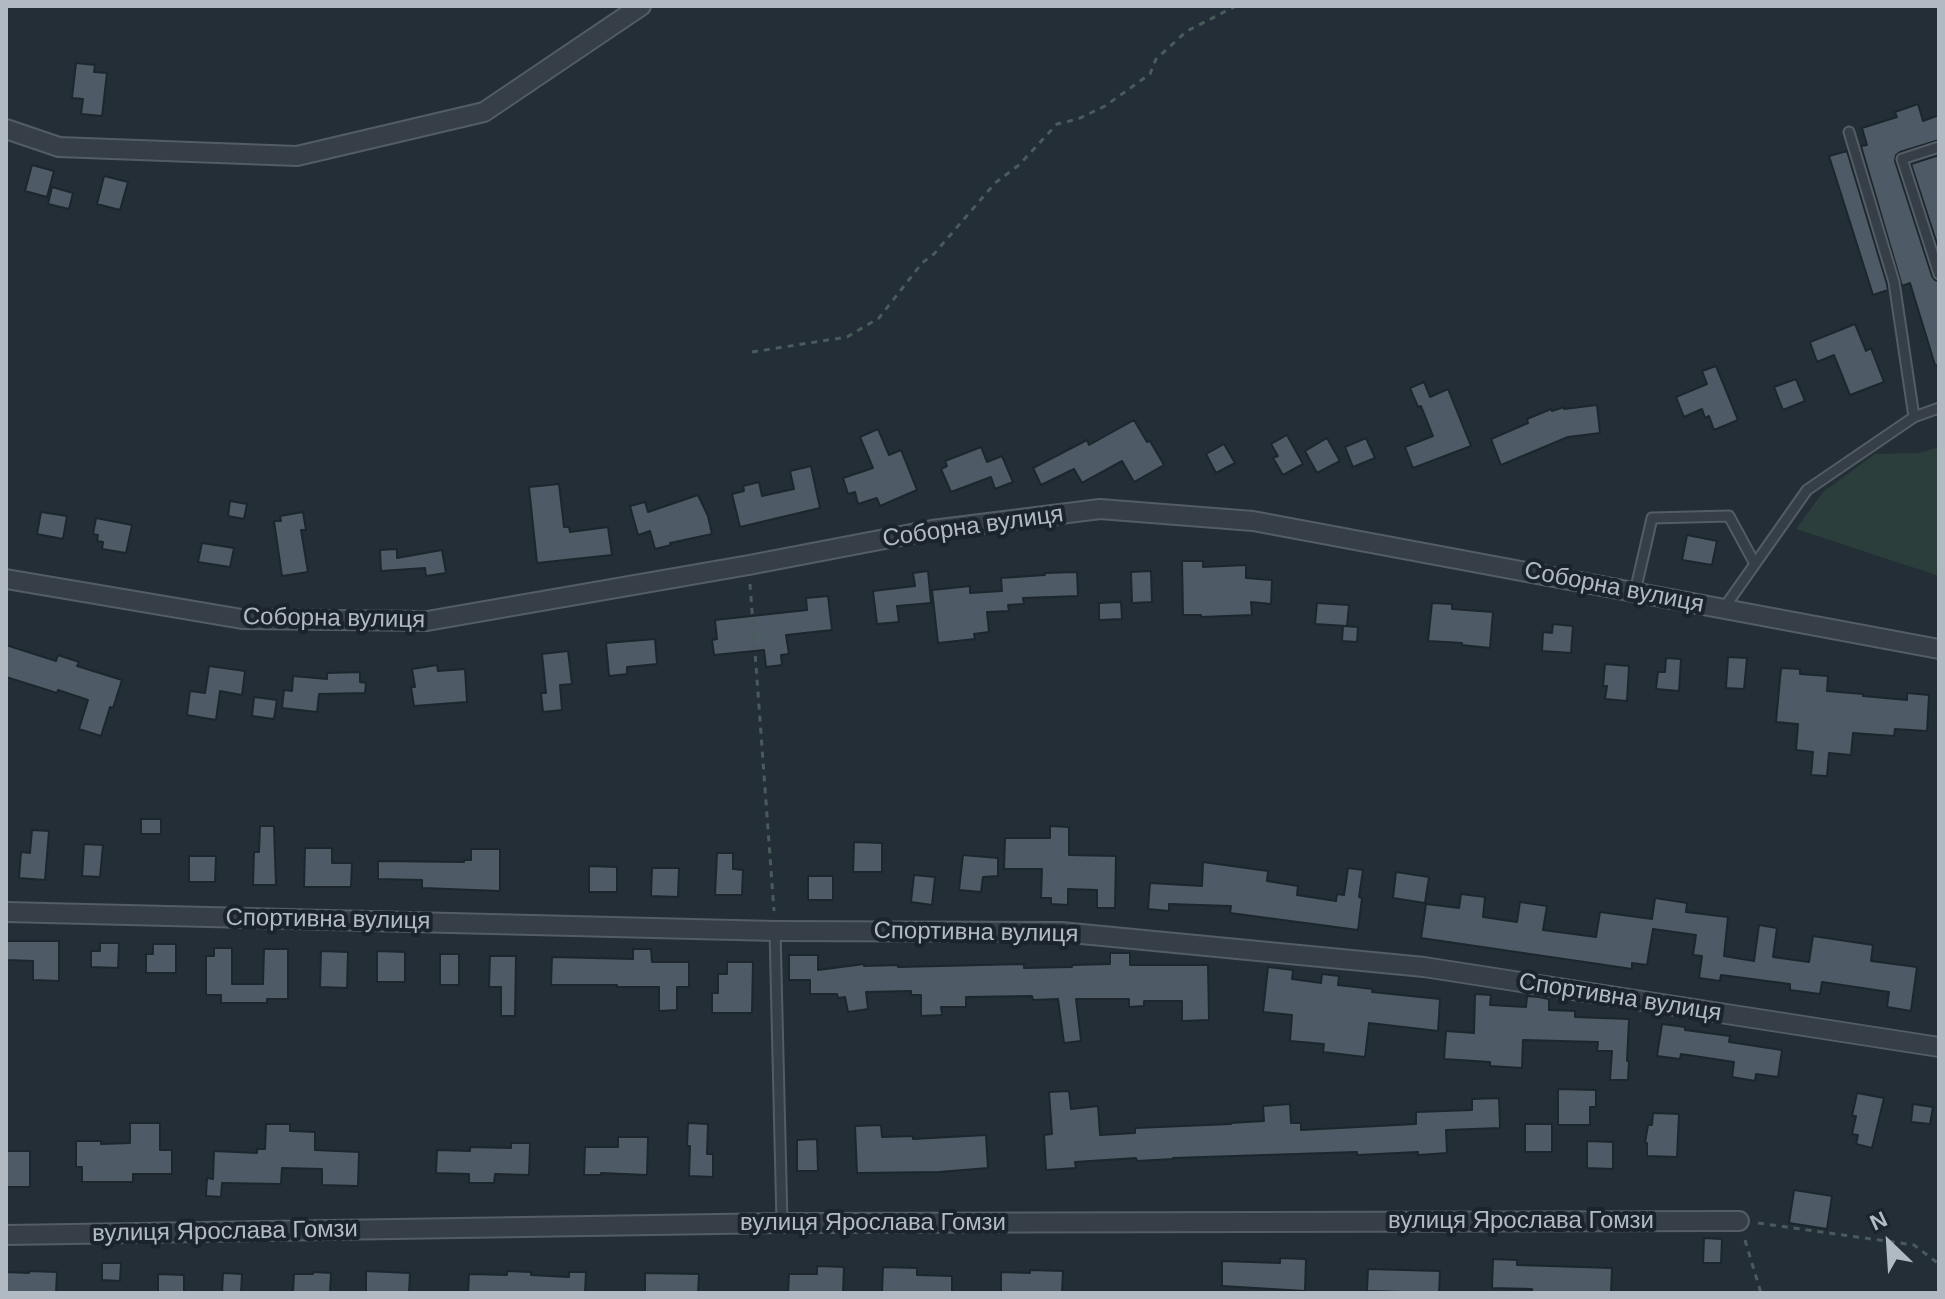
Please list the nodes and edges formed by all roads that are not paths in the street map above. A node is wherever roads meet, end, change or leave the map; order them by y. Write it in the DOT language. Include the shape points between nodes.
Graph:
graph roads {
  1 [pos="641,6"];
  2 [pos="6,129"];
  3 [pos="1849,132"];
  4 [pos="1939,147"];
  5 [pos="1939,274"];
  6 [pos="1939,408"];
  7 [pos="1914,417"];
  8 [pos="1755,564"];
  9 [pos="6,579"];
  10 [pos="1635,592"];
  11 [pos="1724,608"];
  12 [pos="1939,649"];
  13 [pos="6,912"];
  14 [pos="775,931"];
  15 [pos="1939,1047"];
  16 [pos="1739,1221"];
  17 [pos="782,1223"];
  18 [pos="6,1235"];
  1 -- 2 [label="street" via="484,112 297,156 59,147"];
  3 -- 7 [label="lane" via="1894,282"];
  4 -- 5 [label="lane" via="1902,159"];
  6 -- 7 [label="lane"];
  7 -- 8 [label="lane" via="1807,490"];
  8 -- 10 [label="lane" via="1729,516 1652,518"];
  8 -- 11 [label="lane"];
  9 -- 10 [label="street, Соборна вулиця" via="242,619 427,621 932,530 1100,509 1253,521"];
  10 -- 11 [label="street, Соборна вулиця"];
  11 -- 12 [label="street, Соборна вулиця"];
  13 -- 14 [label="street, Спортивна вулиця"];
  14 -- 15 [label="street, Спортивна вулиця" via="1061,932 1424,967"];
  14 -- 17 [label="lane"];
  16 -- 17 [label="street, вулиця Ярослава Гомзи"];
  17 -- 18 [label="street, вулиця Ярослава Гомзи"];
}
